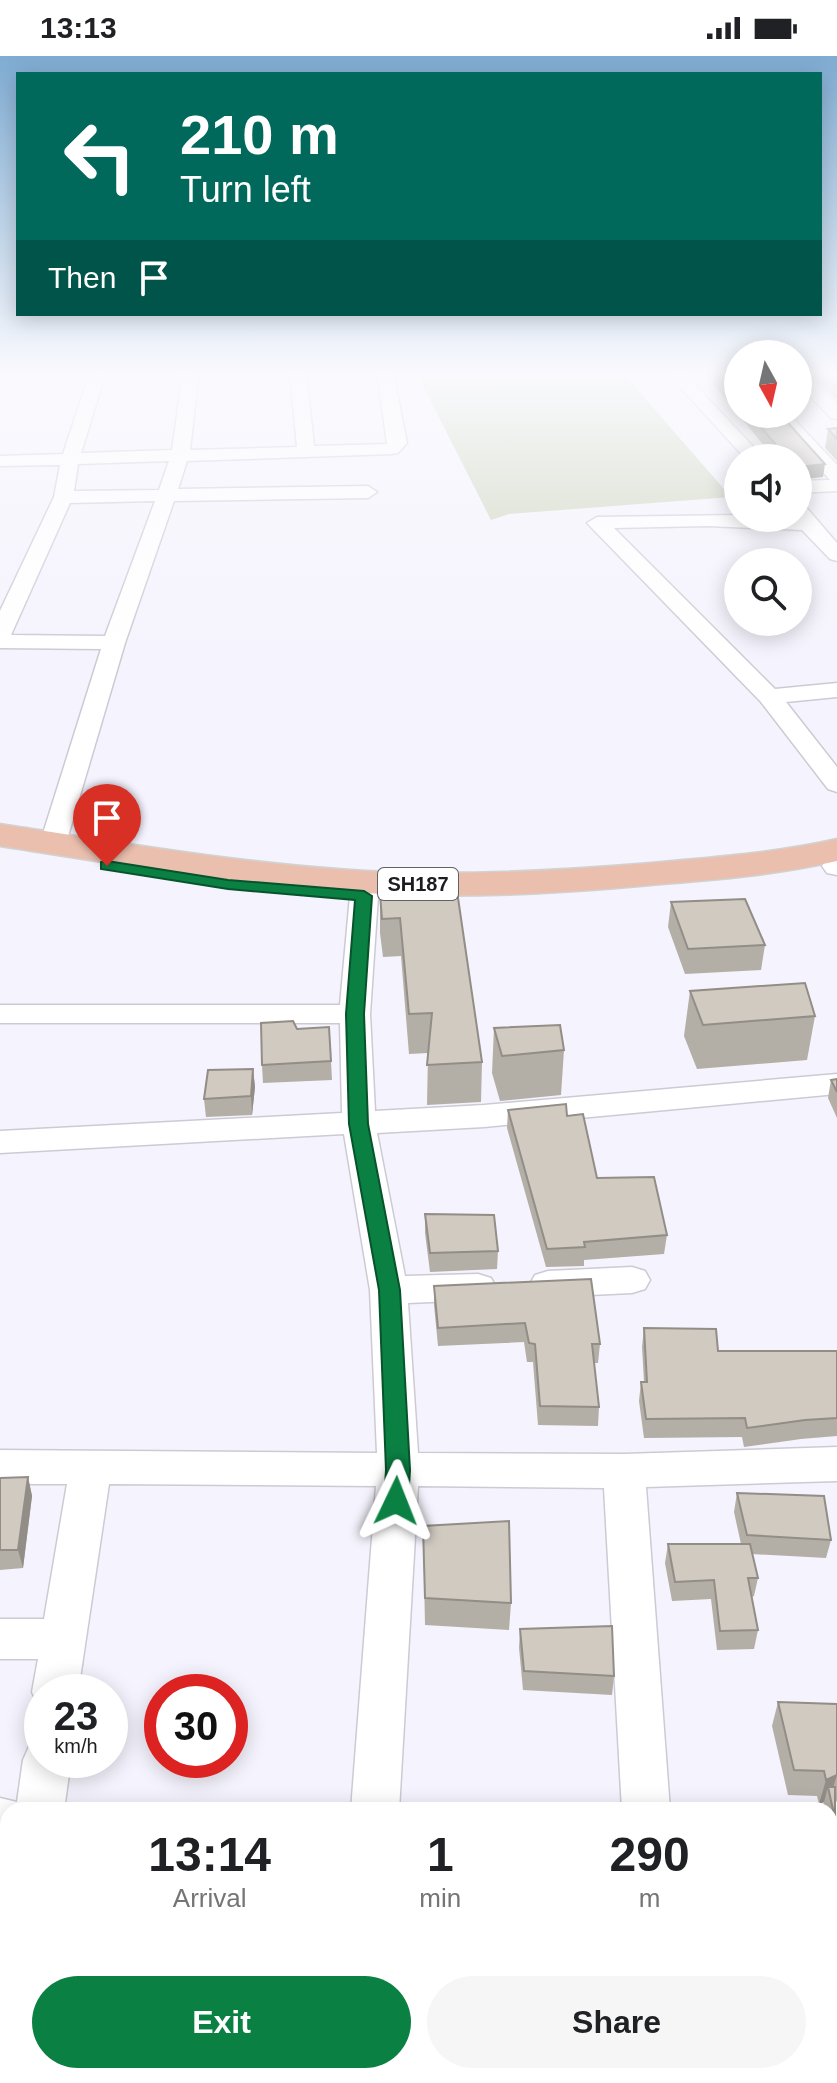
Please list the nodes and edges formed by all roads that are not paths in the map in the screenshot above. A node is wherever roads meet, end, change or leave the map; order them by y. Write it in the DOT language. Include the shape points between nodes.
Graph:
graph roads {
  1 [pos="69,467"];
  2 [pos="176,467"];
  3 [pos="837,485"];
  4 [pos="812,486"];
  5 [pos="368,492"];
  6 [pos="63,497"];
  7 [pos="165,497"];
  8 [pos="724,519"];
  9 [pos="812,528"];
  10 [pos="837,555"];
  11 [pos="0,634"];
  12 [pos="0,641"];
  13 [pos="114,643"];
  14 [pos="837,690"];
  15 [pos="769,697"];
  16 [pos="837,784"];
  17 [pos="0,835"];
  18 [pos="53,843"];
  19 [pos="0,849"];
  20 [pos="837,850"];
  21 [pos="837,866"];
  22 [pos="364,896"];
  23 [pos="0,1014"];
  24 [pos="355,1014"];
  25 [pos="837,1084"];
  26 [pos="359,1124"];
  27 [pos="1,1146"];
  28 [pos="632,1280"];
  29 [pos="389,1290"];
  30 [pos="837,1464"];
  31 [pos="91,1466"];
  32 [pos="0,1467"];
  33 [pos="398,1470"];
  34 [pos="624,1471"];
  35 [pos="0,1639"];
  36 [pos="62,1639"];
  37 [pos="57,1674"];
  38 [pos="44,1778"];
  39 [pos="41,1802"];
  40 [pos="376,1802"];
  41 [pos="645,1802"];
  1 -- 6 [label="street"];
  2 -- 7 [label="street"];
  3 -- 4 [label="street"];
  5 -- 7 [label="street"];
  6 -- 7 [label="street"];
  6 -- 11 [label="street"];
  7 -- 13 [label="street"];
  8 -- 15 [label="street" via="597,523"];
  9 -- 10 [label="street"];
  12 -- 13 [label="street"];
  13 -- 18 [label="street"];
  14 -- 15 [label="street"];
  15 -- 16 [label="street"];
  17 -- 18 [label="main road, SH187"];
  18 -- 20 [label="main road, SH187" via="235,871 449,884 703,870"];
  19 -- 22 [label="main road, SH187" via="228,884"];
  21 -- 22 [label="main road, SH187" via="592,894"];
  22 -- 24 [label="street"];
  23 -- 24 [label="street"];
  24 -- 26 [label="street"];
  25 -- 26 [label="street"];
  26 -- 27 [label="street"];
  26 -- 29 [label="street"];
  28 -- 29 [label="street"];
  29 -- 33 [label="street"];
  30 -- 34 [label="street"];
  31 -- 32 [label="street"];
  31 -- 33 [label="street"];
  31 -- 36 [label="street"];
  33 -- 34 [label="street"];
  33 -- 40 [label="street"];
  34 -- 41 [label="street"];
  35 -- 36 [label="street"];
  36 -- 37 [label="street"];
  38 -- 39 [label="street"];
}
